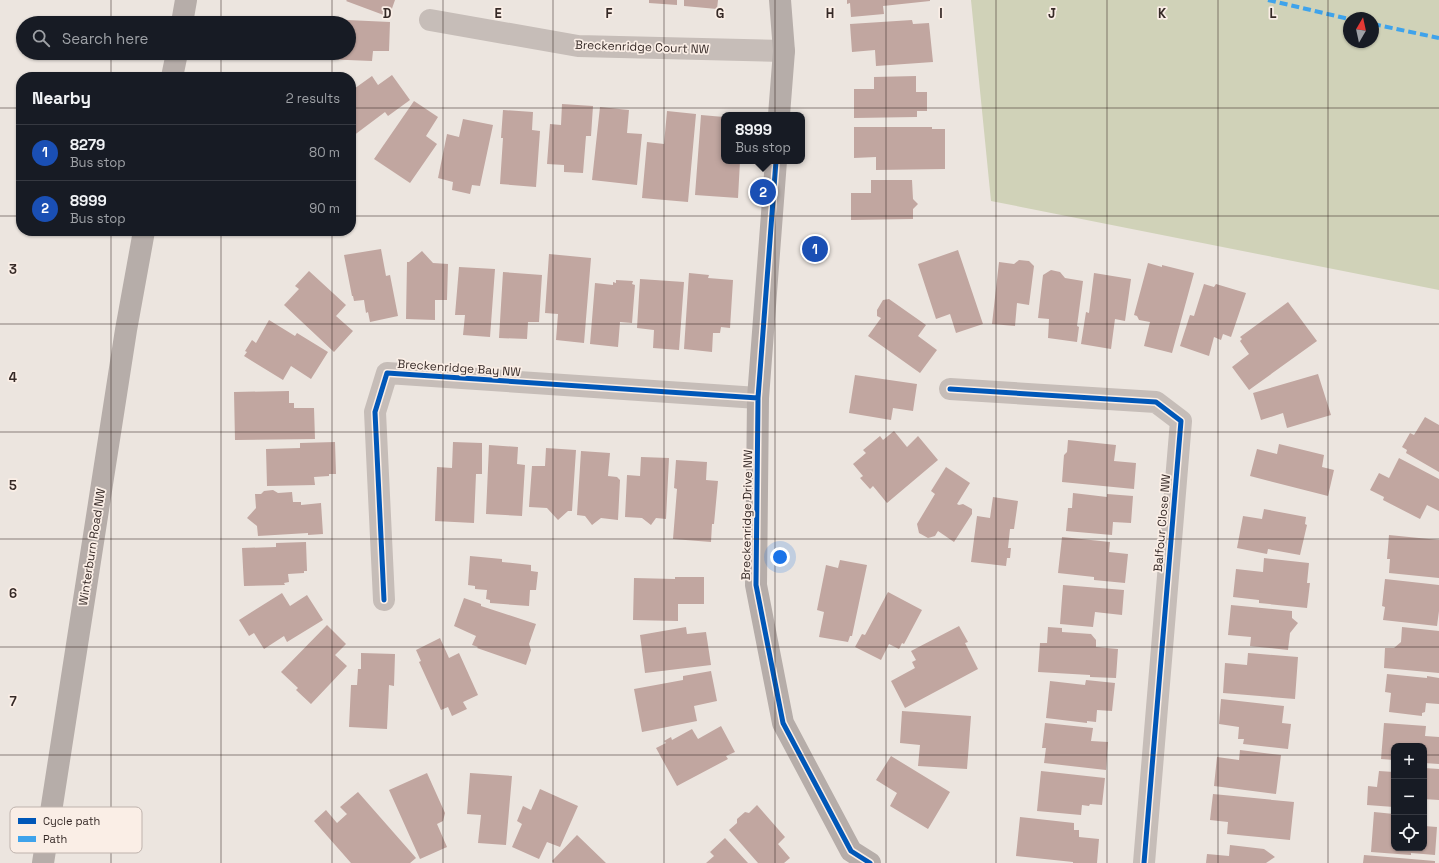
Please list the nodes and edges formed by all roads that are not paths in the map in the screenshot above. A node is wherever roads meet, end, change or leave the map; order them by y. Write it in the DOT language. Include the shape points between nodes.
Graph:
graph roads {
  1 [pos="186,0"];
  2 [pos="780,0"];
  3 [pos="183,16"];
  4 [pos="430,20"];
  5 [pos="784,51"];
  6 [pos="176,60"];
  7 [pos="173,72"];
  8 [pos="779,112"];
  9 [pos="776,164"];
  10 [pos="143,236"];
  11 [pos="950,389"];
  12 [pos="758,398"];
  13 [pos="384,600"];
  14 [pos="52,807"];
  15 [pos="45,853"];
  16 [pos="847,857"];
  17 [pos="43,863"];
  18 [pos="870,863"];
  19 [pos="1144,863"];
  1 -- 3 [label="street"];
  2 -- 5 [label="street"];
  4 -- 5 [label="street, Breckenridge Court NW" via="578,46"];
  5 -- 8 [label="street"];
  6 -- 7 [label="street"];
  9 -- 12 [label="street, Breckenridge Drive NW"];
  10 -- 14 [label="street, Winterburn Road NW" via="123,346"];
  11 -- 19 [label="street, Balfour Close NW" via="1156,402 1181,421"];
  12 -- 13 [label="street, Breckenridge Bay NW" via="387,373 375,412"];
  12 -- 16 [label="street, Breckenridge Drive NW" via="756,585 783,723"];
  15 -- 17 [label="street, Winterburn Road NW"];
  16 -- 18 [label="street, Breckenridge Drive NW"];
}
